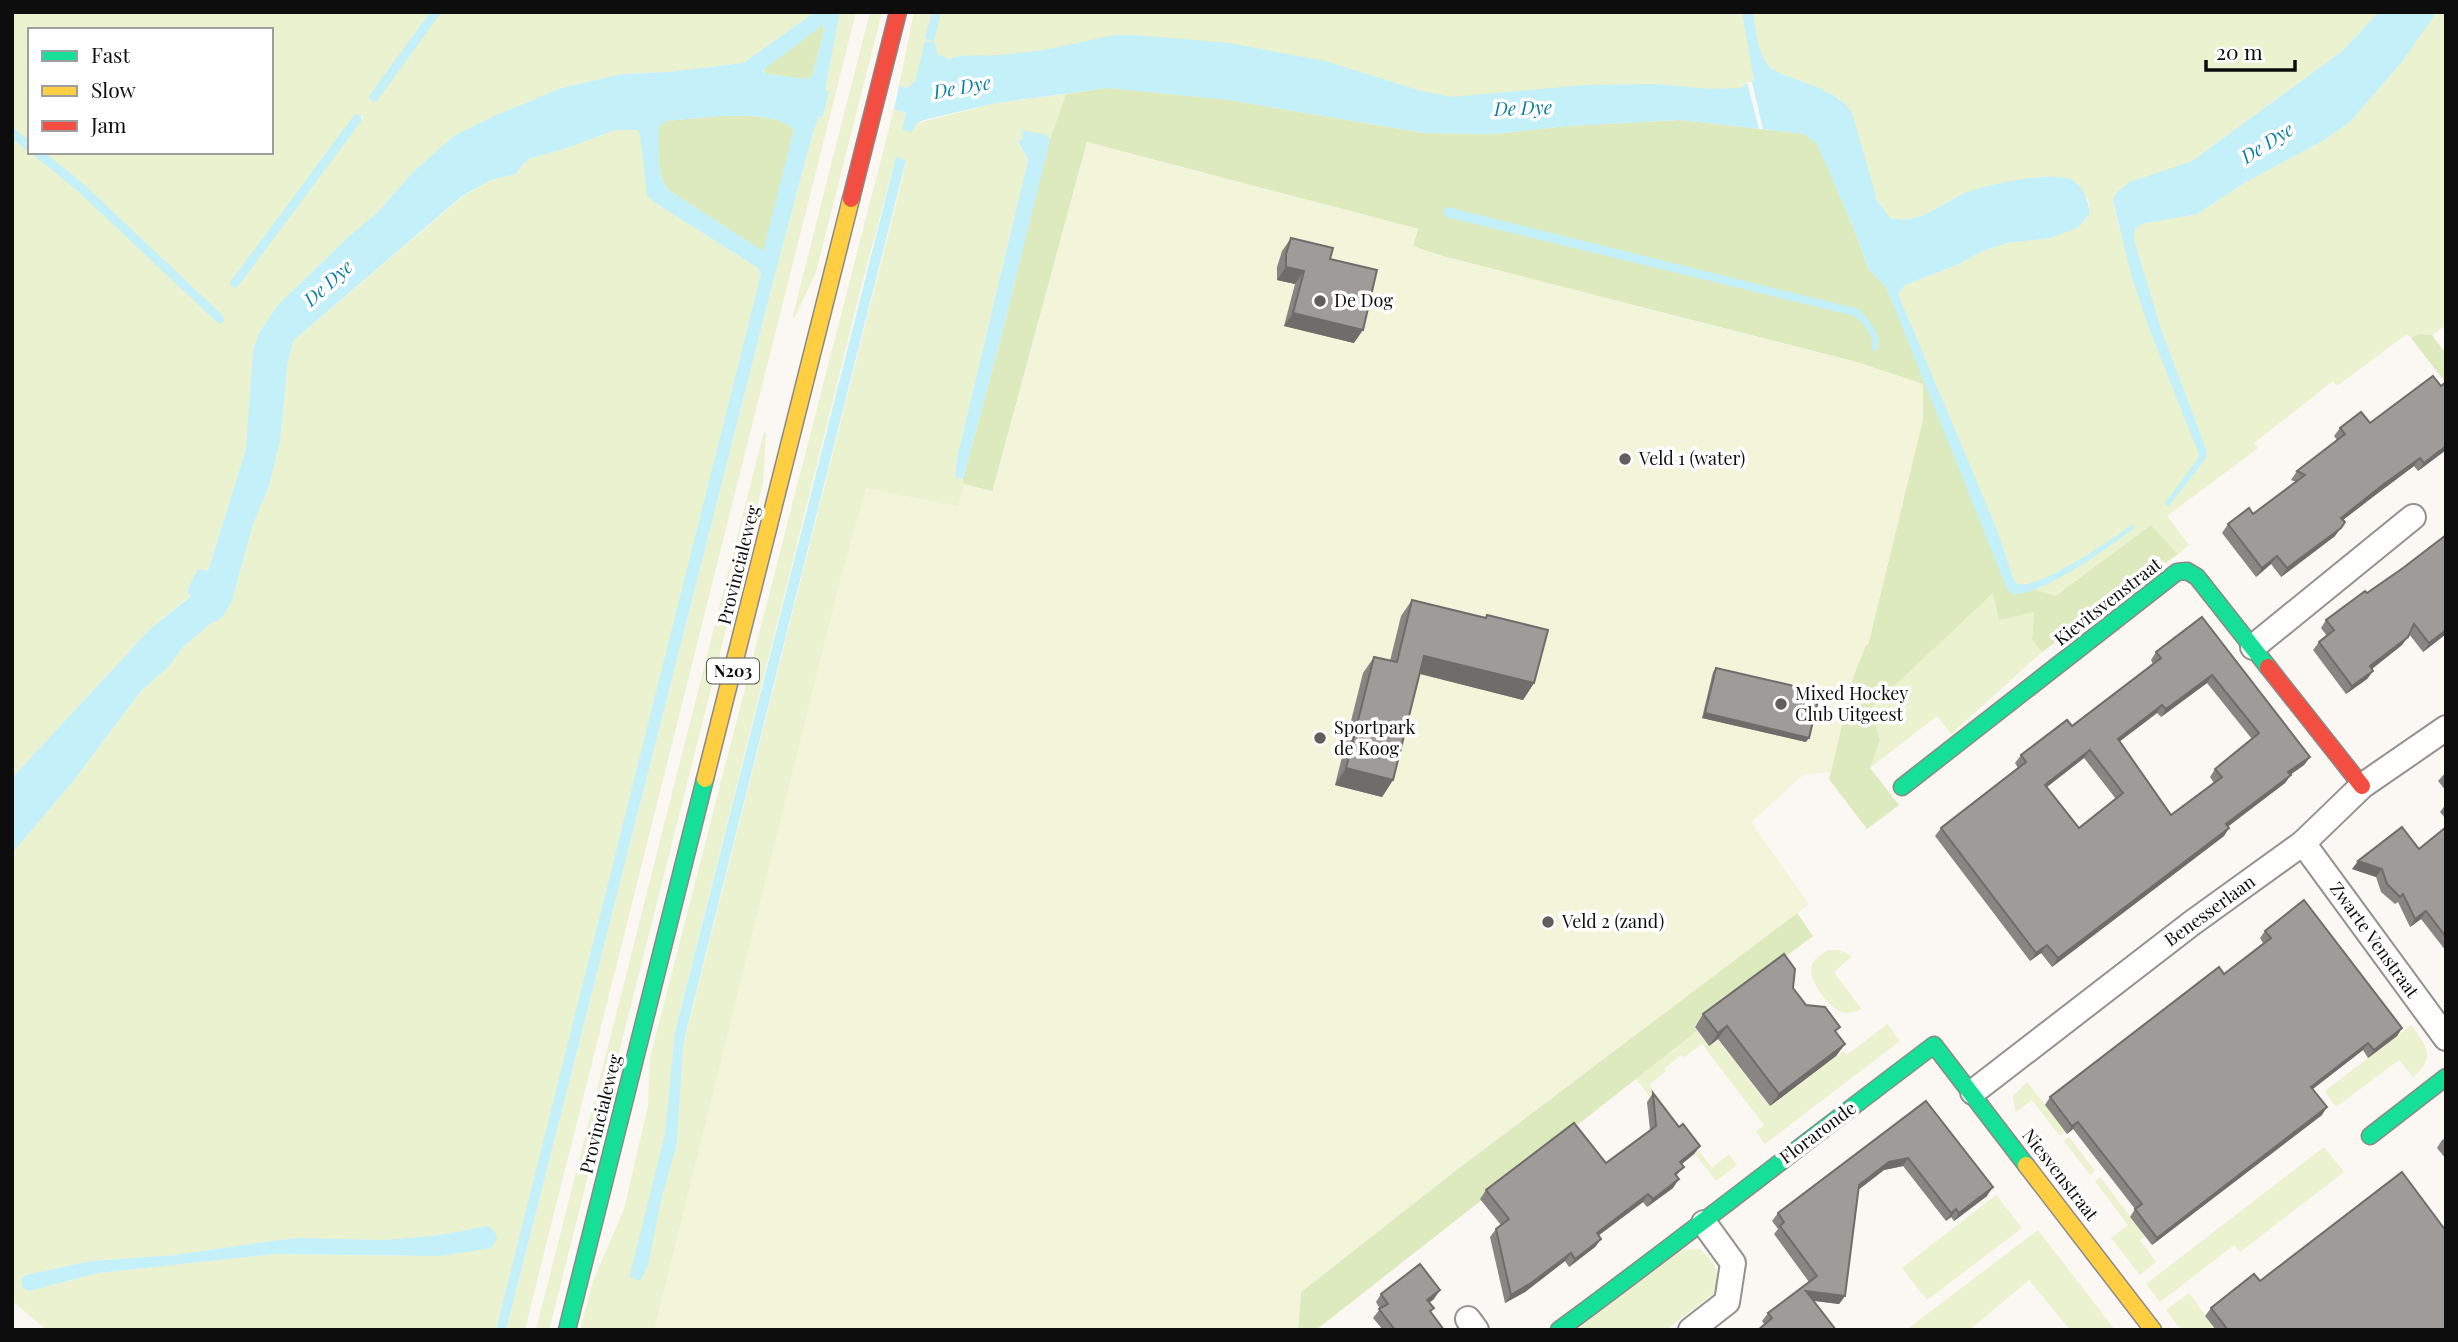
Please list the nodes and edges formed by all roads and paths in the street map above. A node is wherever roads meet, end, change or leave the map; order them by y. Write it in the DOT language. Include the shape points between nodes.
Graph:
graph roads {
  1 [pos="898,12"];
  2 [pos="2413,517"];
  3 [pos="2253,647"];
  4 [pos="2446,728"];
  5 [pos="2362,786"];
  6 [pos="1902,787"];
  7 [pos="2303,843"];
  8 [pos="2446,1038"];
  9 [pos="1934,1045"];
  10 [pos="2446,1077"];
  11 [pos="1973,1092"];
  12 [pos="2370,1136"];
  13 [pos="1704,1223"];
  14 [pos="567,1330"];
  15 [pos="1559,1330"];
  16 [pos="1691,1330"];
  17 [pos="2153,1330"];
  1 -- 14 [label="street, Provincialeweg / N203"];
  2 -- 3 [label="street"];
  3 -- 5 [label="street, Kievitsvenstraat"];
  3 -- 6 [label="street, Kievitsvenstraat" via="2197,577 2178,572"];
  4 -- 5 [label="street, Benesserlaan"];
  5 -- 7 [label="street, Benesserlaan"];
  7 -- 8 [label="street, Zwarte Venstraat"];
  7 -- 11 [label="street, Benesserlaan"];
  9 -- 11 [label="street, Niesvenstraat"];
  9 -- 13 [label="street, Floraronde"];
  10 -- 12 [label="street"];
  11 -- 17 [label="street, Niesvenstraat"];
  13 -- 15 [label="street, Floraronde"];
  13 -- 16 [label="street" via="1734,1263 1727,1302"];
}
